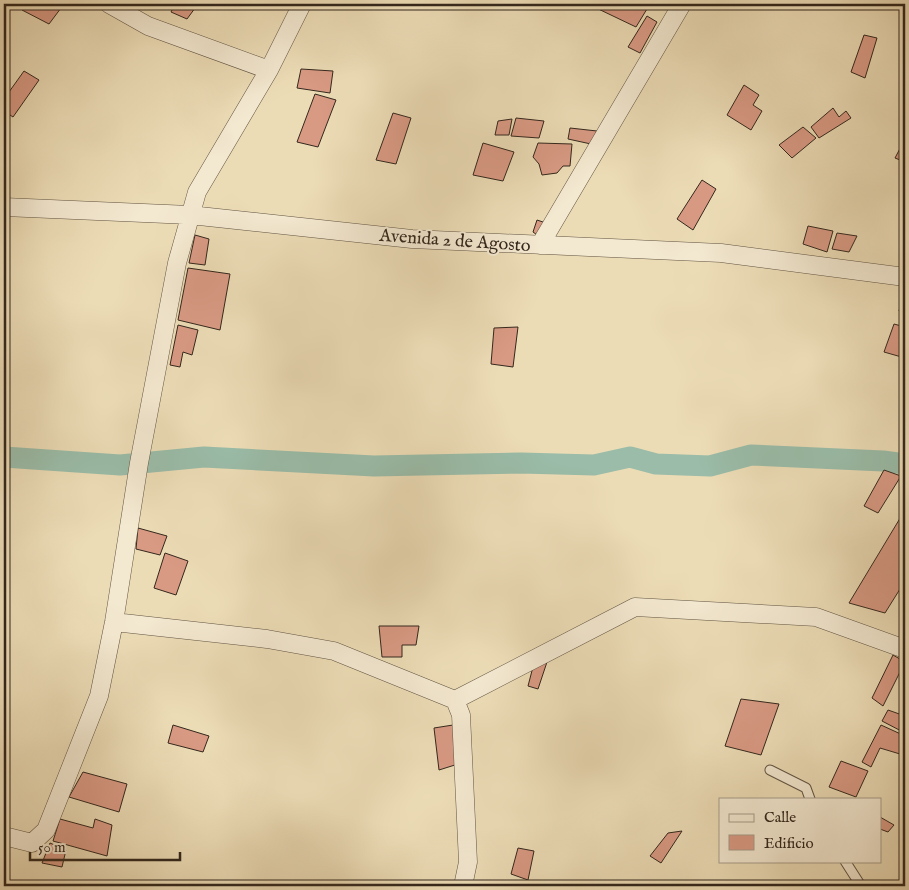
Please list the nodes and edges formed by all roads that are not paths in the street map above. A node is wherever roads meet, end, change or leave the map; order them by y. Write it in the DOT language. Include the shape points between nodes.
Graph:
graph roads {
  1 [pos="109,4"];
  2 [pos="302,4"];
  3 [pos="682,4"];
  4 [pos="269,70"];
  5 [pos="4,207"];
  6 [pos="190,215"];
  7 [pos="540,245"];
  8 [pos="905,276"];
  9 [pos="114,622"];
  10 [pos="905,649"];
  11 [pos="455,700"];
  12 [pos="770,770"];
  13 [pos="810,798"];
  14 [pos="4,836"];
  15 [pos="846,862"];
  16 [pos="463,886"];
  17 [pos="862,886"];
  1 -- 4 [label="street" via="148,26"];
  2 -- 4 [label="street"];
  3 -- 7 [label="street"];
  4 -- 6 [label="street" via="197,192"];
  5 -- 6 [label="street, Avenida 2 de Agosto"];
  6 -- 7 [label="street, Avenida 2 de Agosto" via="412,239"];
  6 -- 9 [label="street" via="176,263 142,444"];
  7 -- 8 [label="street, Avenida 2 de Agosto" via="721,254"];
  9 -- 11 [label="street" via="267,639 334,651"];
  9 -- 14 [label="street" via="99,696 46,830 32,843"];
  10 -- 11 [label="street" via="816,617 635,607"];
  11 -- 16 [label="street" via="461,715 468,862"];
  12 -- 13 [label="lane" via="806,788"];
  15 -- 17 [label="lane"];
}
